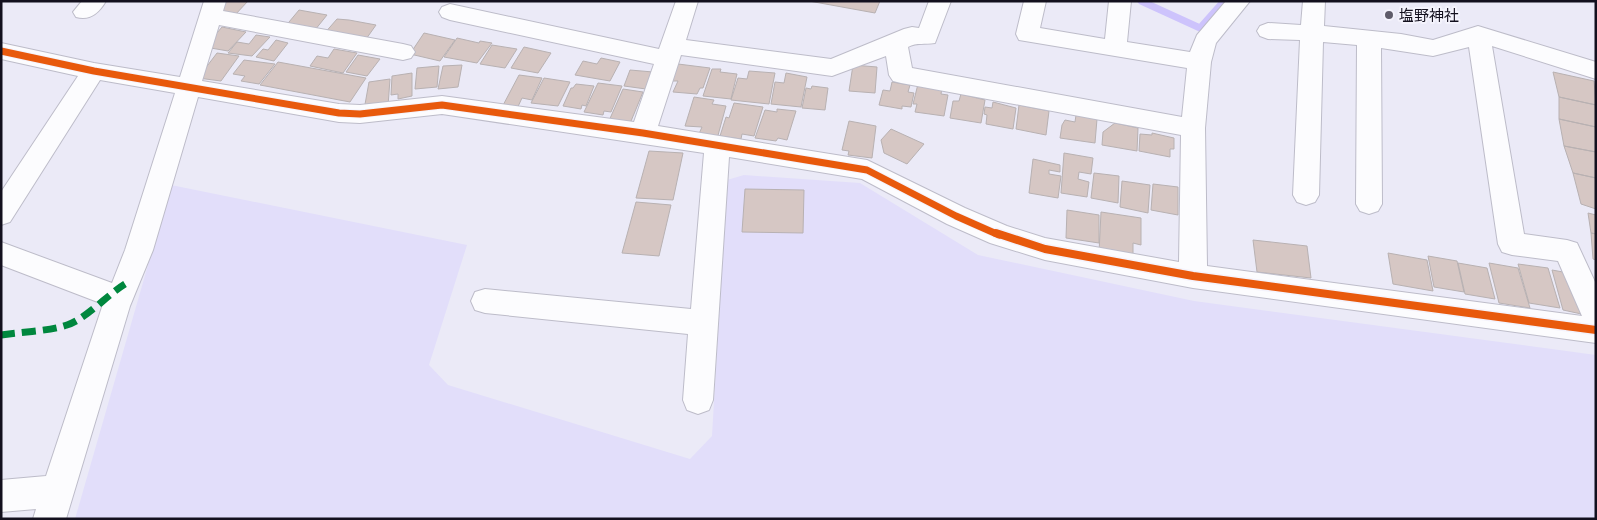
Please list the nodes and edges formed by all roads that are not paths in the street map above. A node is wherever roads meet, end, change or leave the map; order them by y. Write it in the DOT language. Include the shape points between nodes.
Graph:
graph roads {
  1 [pos="687,1"];
  2 [pos="940,1"];
  3 [pos="1035,1"];
  4 [pos="1120,1"];
  5 [pos="1239,1"];
  6 [pos="1314,1"];
  7 [pos="212,9"];
  8 [pos="450,12"];
  9 [pos="1268,31"];
  10 [pos="1312,33"];
  11 [pos="1478,34"];
  12 [pos="1369,39"];
  13 [pos="896,44"];
  14 [pos="1115,48"];
  15 [pos="403,52"];
  16 [pos="670,52"];
  17 [pos="5,57"];
  18 [pos="1199,62"];
  19 [pos="94,71"];
  20 [pos="1596,71"];
  21 [pos="187,88"];
  22 [pos="1193,128"];
  23 [pos="643,133"];
  24 [pos="717,145"];
  25 [pos="1306,195"];
  26 [pos="1369,204"];
  27 [pos="1,214"];
  28 [pos="1,252"];
  29 [pos="1193,276"];
  30 [pos="109,294"];
  31 [pos="485,301"];
  32 [pos="1596,315"];
  33 [pos="704,323"];
  34 [pos="1596,330"];
  35 [pos="698,400"];
  36 [pos="1,496"];
  37 [pos="53,505"];
  1 -- 16 [label="street"];
  2 -- 13 [label="street" via="927,37 912,35"];
  3 -- 14 [label="street" via="1027,34"];
  4 -- 14 [label="street"];
  5 -- 18 [label="street" via="1205,40"];
  6 -- 10 [label="street"];
  7 -- 15 [label="street"];
  7 -- 21 [label="street"];
  8 -- 16 [label="street"];
  9 -- 10 [label="street"];
  10 -- 12 [label="street"];
  10 -- 25 [label="street"];
  11 -- 12 [label="street" via="1433,48"];
  11 -- 20 [label="street"];
  11 -- 32 [label="street" via="1512,244 1567,251"];
  12 -- 26 [label="street"];
  13 -- 16 [label="street" via="832,68"];
  13 -- 22 [label="street" via="901,75"];
  14 -- 18 [label="street"];
  16 -- 23 [label="street"];
  17 -- 19 [label="street"];
  18 -- 22 [label="street"];
  19 -- 21 [label="street"];
  19 -- 27 [label="street"];
  21 -- 23 [label="street" via="339,114 442,105"];
  21 -- 37 [label="street" via="139,250 116,306"];
  22 -- 29 [label="street"];
  23 -- 24 [label="street"];
  24 -- 29 [label="street" via="867,170 1000,235 1045,249"];
  24 -- 33 [label="street"];
  28 -- 30 [label="street"];
  29 -- 34 [label="street"];
  31 -- 33 [label="street"];
  33 -- 35 [label="street"];
  36 -- 37 [label="street"];
}
